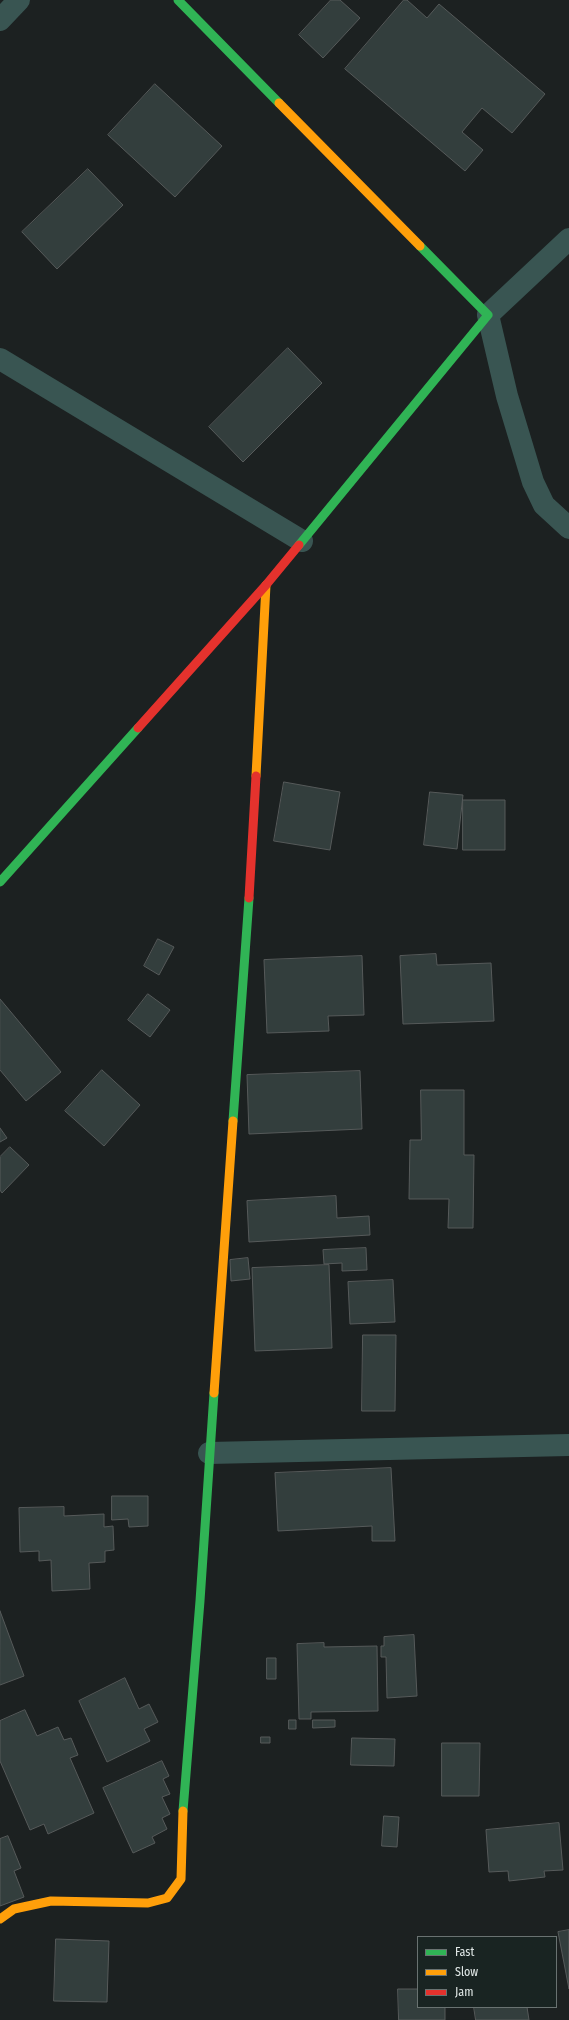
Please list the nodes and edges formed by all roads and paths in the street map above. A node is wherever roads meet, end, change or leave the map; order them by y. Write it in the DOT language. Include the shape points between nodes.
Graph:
graph roads {
  1 [pos="19,0"];
  2 [pos="178,0"];
  3 [pos="0,20"];
  4 [pos="569,239"];
  5 [pos="488,315"];
  6 [pos="0,359"];
  7 [pos="569,528"];
  8 [pos="302,541"];
  9 [pos="266,585"];
  10 [pos="0,882"];
  11 [pos="569,1445"];
  12 [pos="209,1453"];
  13 [pos="0,1919"];
  1 -- 3 [label="street"];
  2 -- 5 [label="street"];
  4 -- 5 [label="street"];
  5 -- 7 [label="street" via="507,396 533,482 544,505"];
  5 -- 8 [label="street"];
  6 -- 8 [label="street"];
  8 -- 9 [label="street"];
  9 -- 10 [label="street"];
  9 -- 12 [label="street" via="252,849"];
  11 -- 12 [label="street"];
  12 -- 13 [label="street" via="200,1601 183,1792 181,1879 167,1898 148,1903 51,1900 14,1910"];
}
